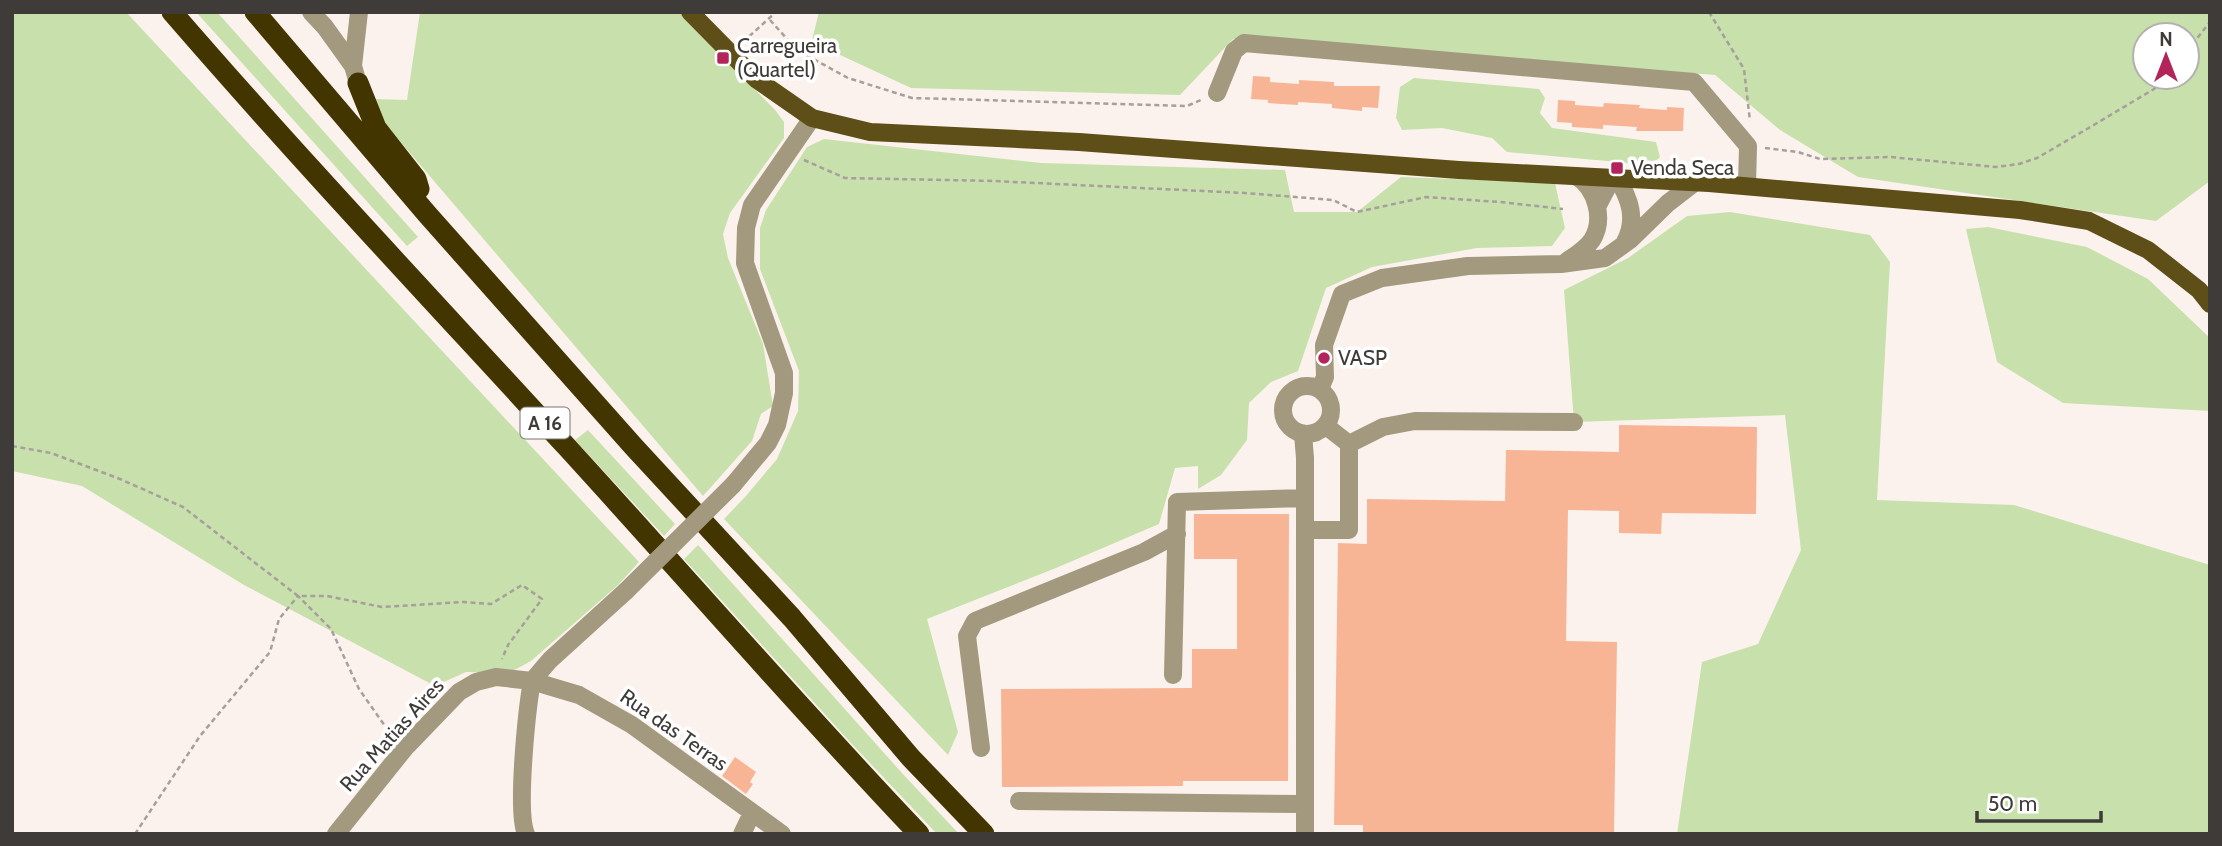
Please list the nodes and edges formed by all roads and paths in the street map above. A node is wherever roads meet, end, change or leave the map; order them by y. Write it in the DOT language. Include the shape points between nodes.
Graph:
graph roads {
  1 [pos="159,12"];
  2 [pos="172,12"];
  3 [pos="255,12"];
  4 [pos="311,12"];
  5 [pos="359,12"];
  6 [pos="690,12"];
  7 [pos="776,12"];
  8 [pos="1709,12"];
  9 [pos="770,20"];
  10 [pos="729,53"];
  11 [pos="355,74"];
  12 [pos="2151,91"];
  13 [pos="1217,93"];
  14 [pos="258,112"];
  15 [pos="812,118"];
  16 [pos="1748,146"];
  17 [pos="789,153"];
  18 [pos="1576,176"];
  19 [pos="1617,178"];
  20 [pos="1694,183"];
  21 [pos="1748,186"];
  22 [pos="1597,207"];
  23 [pos="1563,209"];
  24 [pos="427,214"];
  25 [pos="1622,247"];
  26 [pos="1588,254"];
  27 [pos="2210,304"];
  28 [pos="1320,389"];
  29 [pos="1574,422"];
  30 [pos="1326,426"];
  31 [pos="1303,434"];
  32 [pos="1349,444"];
  33 [pos="12,446"];
  34 [pos="1305,498"];
  35 [pos="1305,530"];
  36 [pos="1177,534"];
  37 [pos="298,596"];
  38 [pos="1173,675"];
  39 [pos="496,677"];
  40 [pos="532,681"];
  41 [pos="405,748"];
  42 [pos="981,748"];
  43 [pos="1019,801"];
  44 [pos="1305,804"];
  45 [pos="752,814"];
  46 [pos="135,834"];
  47 [pos="336,834"];
  48 [pos="526,834"];
  49 [pos="743,834"];
  50 [pos="782,834"];
  51 [pos="919,834"];
  52 [pos="984,834"];
  53 [pos="1305,834"];
  1 -- 14 [label="highway"];
  2 -- 14 [label="highway, A 16"];
  3 -- 24 [label="highway, A 16"];
  4 -- 11 [label="street"];
  5 -- 11 [label="street"];
  6 -- 10 [label="main road"];
  7 -- 9 [label="path"];
  8 -- 16 [label="path" via="1744,69"];
  9 -- 10 [label="path"];
  9 -- 13 [label="path" via="797,50 848,78 912,98 1187,106"];
  10 -- 15 [label="main road" via="756,79"];
  11 -- 24 [label="highway" via="376,128 416,179"];
  12 -- 16 [label="path" via="2019,164 1996,167 1890,157 1820,159"];
  13 -- 16 [label="street" via="1234,51 1244,43 1694,82"];
  14 -- 51 [label="highway, A 16"];
  15 -- 17 [label="street"];
  15 -- 18 [label="main road" via="870,132"];
  16 -- 21 [label="street"];
  17 -- 23 [label="path" via="845,178 1245,192 1332,200 1357,212 1426,197"];
  17 -- 40 [label="street, bridge" via="752,205 745,263 784,373 777,425 733,485"];
  18 -- 19 [label="main road"];
  18 -- 22 [label="street" via="1587,185"];
  19 -- 20 [label="main road"];
  19 -- 22 [label="street"];
  19 -- 25 [label="street" via="1632,218"];
  20 -- 21 [label="main road"];
  20 -- 25 [label="street"];
  21 -- 27 [label="main road" via="2020,210 2089,221 2148,250"];
  22 -- 26 [label="street"];
  24 -- 52 [label="highway, A 16" via="792,618 911,758"];
  25 -- 26 [label="street" via="1605,258"];
  26 -- 28 [label="street" via="1561,264 1468,267 1382,278 1342,294 1324,345 1325,377"];
  28 -- 30 [label="street" via="1331,402"];
  28 -- 31 [label="street" via="1296,389 1284,401 1284,418"];
  29 -- 32 [label="street" via="1415,421 1382,428"];
  30 -- 31 [label="street" via="1311,435"];
  30 -- 32 [label="street"];
  31 -- 34 [label="street"];
  32 -- 35 [label="street" via="1349,530"];
  33 -- 37 [label="path" via="51,453 183,507"];
  34 -- 35 [label="street"];
  34 -- 36 [label="street" via="1177,502"];
  35 -- 44 [label="street"];
  36 -- 38 [label="street"];
  36 -- 42 [label="street" via="975,621 967,636"];
  37 -- 39 [label="path" via="327,596 382,607 491,604 522,585 542,599 508,645"];
  37 -- 41 [label="path" via="331,629 359,689"];
  37 -- 46 [label="path" via="279,619 270,652 200,736"];
  39 -- 40 [label="street, Rua Matias Aires"];
  39 -- 41 [label="street, Rua Matias Aires" via="475,681 459,692"];
  40 -- 45 [label="street, Rua das Terras" via="579,695 632,725"];
  40 -- 48 [label="street" via="524,753"];
  41 -- 47 [label="street, Rua Matias Aires"];
  43 -- 44 [label="street"];
  44 -- 53 [label="street"];
  45 -- 49 [label="street"];
  45 -- 50 [label="street, Rua das Terras"];
}
